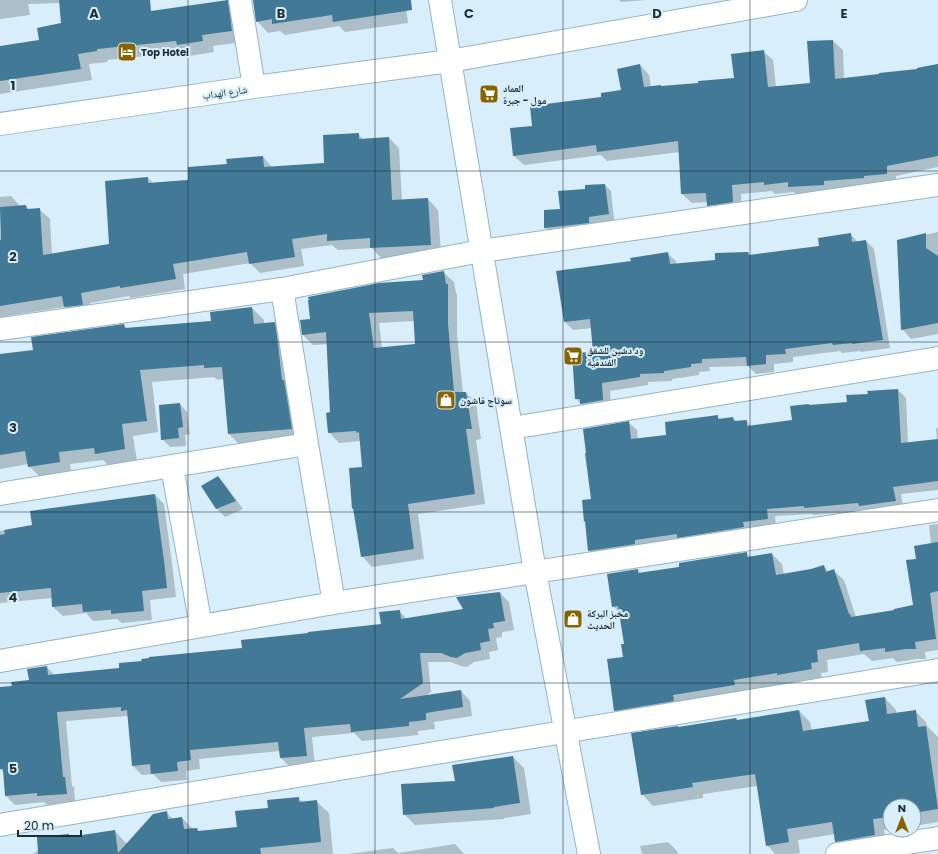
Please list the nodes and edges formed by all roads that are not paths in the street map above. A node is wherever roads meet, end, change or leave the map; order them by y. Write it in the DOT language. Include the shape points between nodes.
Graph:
graph roads {
  1 [pos="240,0"];
  2 [pos="440,0"];
  3 [pos="796,0"];
  4 [pos="769,2"];
  5 [pos="450,60"];
  6 [pos="254,88"];
  7 [pos="0,124"];
  8 [pos="938,185"];
  9 [pos="481,251"];
  10 [pos="282,289"];
  11 [pos="0,329"];
  12 [pos="938,358"];
  13 [pos="512,428"];
  14 [pos="307,444"];
  15 [pos="172,467"];
  16 [pos="0,494"];
  17 [pos="938,510"];
  18 [pos="535,572"];
  19 [pos="334,603"];
  20 [pos="201,626"];
  21 [pos="0,660"];
  22 [pos="938,670"];
  23 [pos="566,732"];
  24 [pos="0,825"];
  25 [pos="938,838"];
  26 [pos="589,854"];
  27 [pos="837,854"];
  1 -- 6 [label="street"];
  2 -- 5 [label="street"];
  3 -- 4 [label="street, شارع الهداب"];
  4 -- 5 [label="street, شارع الهداب"];
  5 -- 6 [label="street, شارع الهداب"];
  5 -- 9 [label="street"];
  6 -- 7 [label="street, شارع الهداب"];
  8 -- 9 [label="street"];
  9 -- 10 [label="street"];
  9 -- 13 [label="street"];
  10 -- 11 [label="street"];
  10 -- 14 [label="street"];
  12 -- 13 [label="street"];
  13 -- 18 [label="street"];
  14 -- 15 [label="street"];
  14 -- 19 [label="street"];
  15 -- 16 [label="street"];
  15 -- 20 [label="street"];
  17 -- 18 [label="street"];
  18 -- 19 [label="street"];
  18 -- 23 [label="street"];
  19 -- 20 [label="street"];
  20 -- 21 [label="street"];
  22 -- 23 [label="street"];
  23 -- 24 [label="street"];
  23 -- 26 [label="street"];
  25 -- 27 [label="street"];
}
